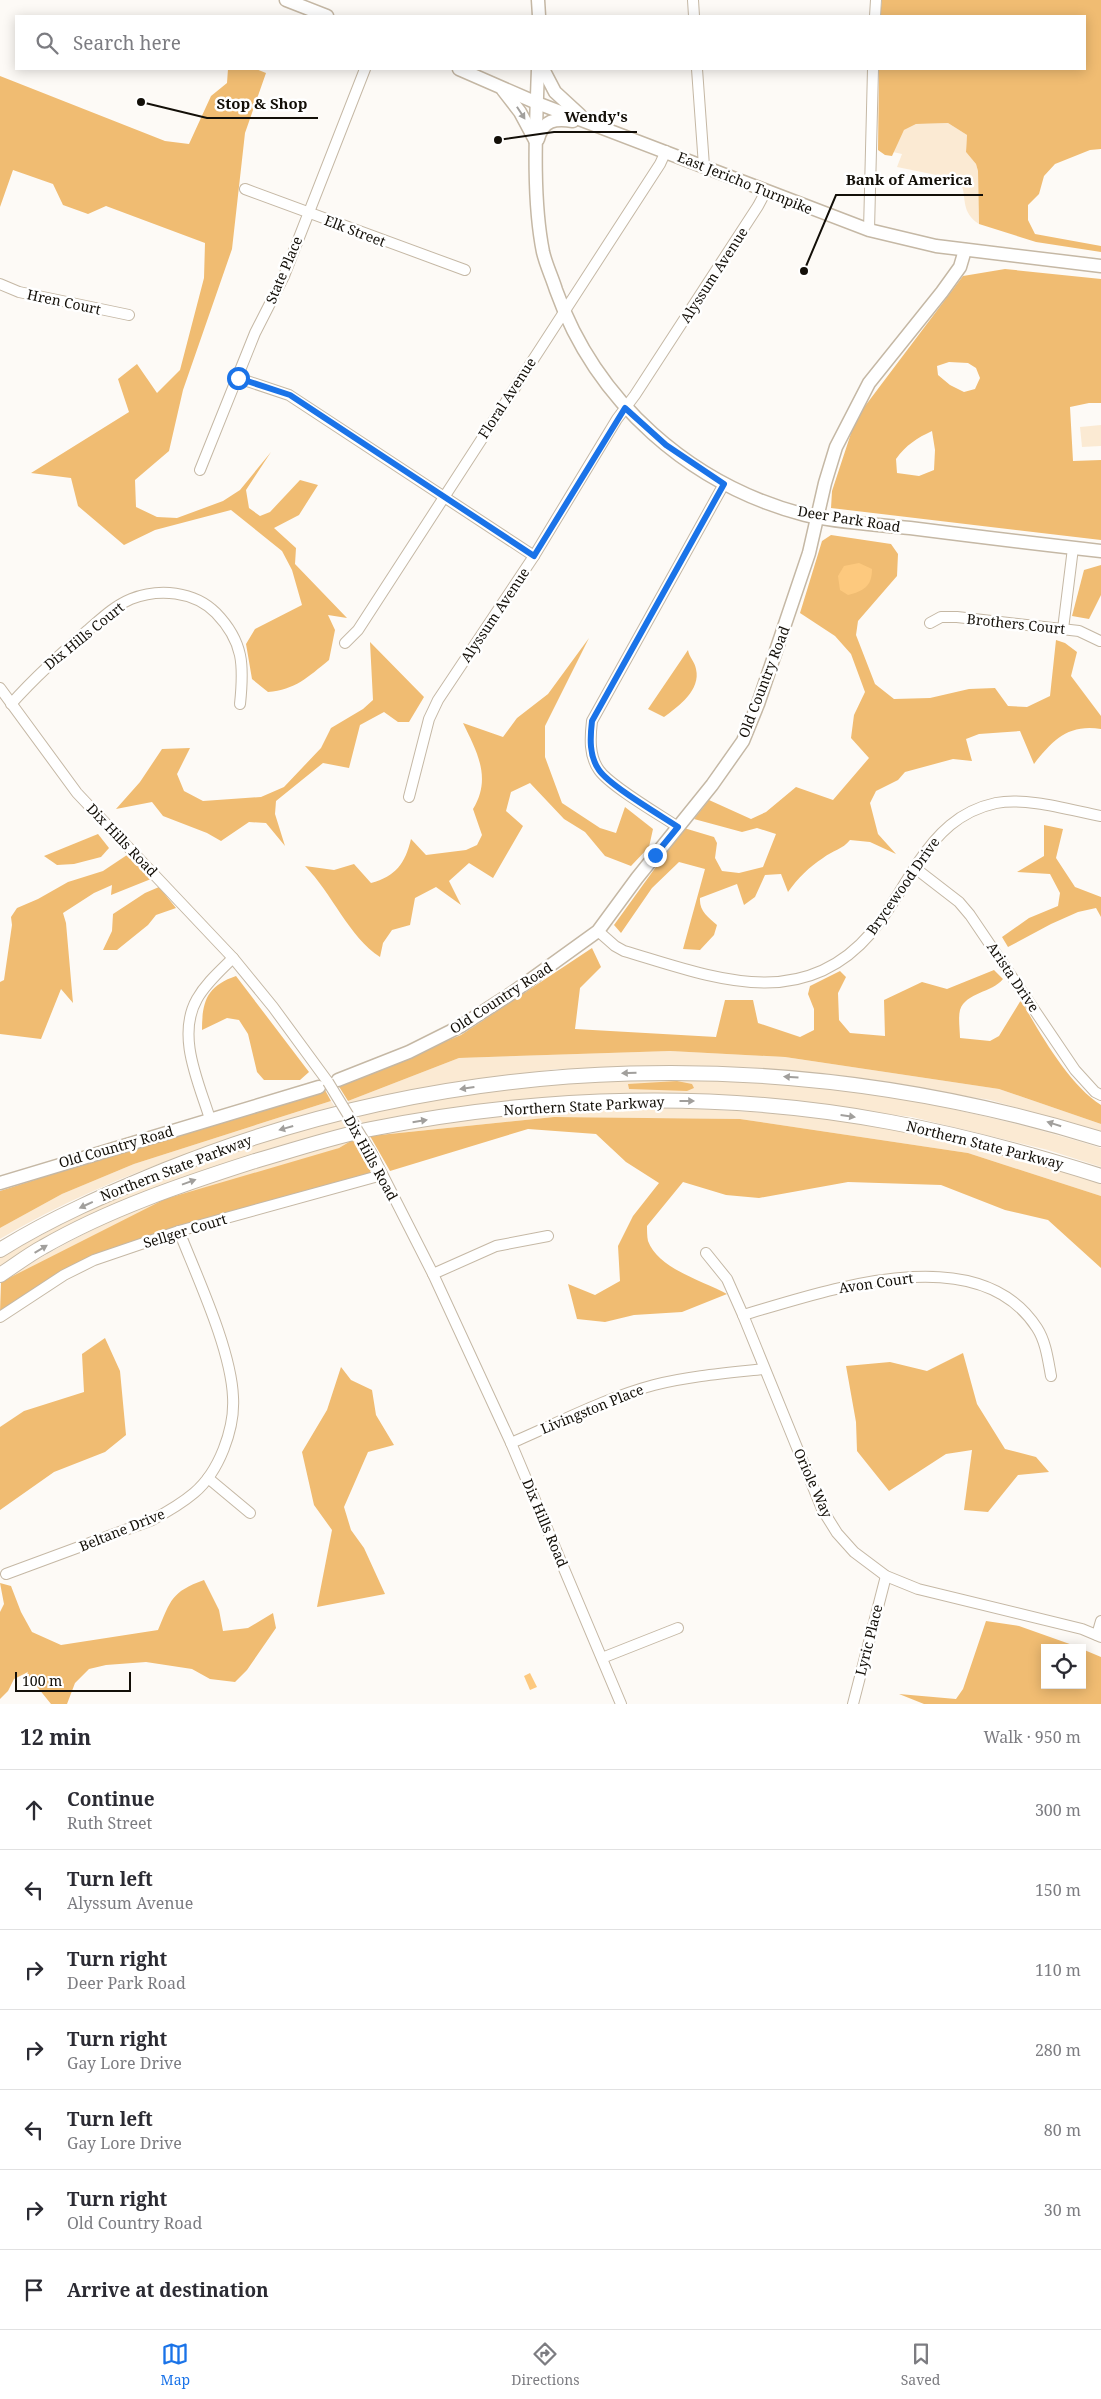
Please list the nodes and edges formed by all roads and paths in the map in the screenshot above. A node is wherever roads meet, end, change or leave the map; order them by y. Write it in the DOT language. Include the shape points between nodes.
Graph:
graph roads {
  1 [pos="286,0"];
  2 [pos="538,0"];
  3 [pos="693,0"];
  4 [pos="876,0"];
  5 [pos="324,15"];
  6 [pos="538,15"];
  7 [pos="694,15"];
  8 [pos="875,15"];
  9 [pos="365,70"];
  10 [pos="461,70"];
  11 [pos="538,70"];
  12 [pos="543,70"];
  13 [pos="697,70"];
  14 [pos="873,70"];
  15 [pos="499,86"];
  16 [pos="537,103"];
  17 [pos="590,123"];
  18 [pos="537,143"];
  19 [pos="666,151"];
  20 [pos="704,166"];
  21 [pos="245,189"];
  22 [pos="766,191"];
  23 [pos="308,213"];
  24 [pos="869,230"];
  25 [pos="965,250"];
  26 [pos="1101,266"];
  27 [pos="465,270"];
  28 [pos="0,284"];
  29 [pos="564,310"];
  30 [pos="129,315"];
  31 [pos="238,378"];
  32 [pos="625,408"];
  33 [pos="200,470"];
  34 [pos="724,484"];
  35 [pos="444,498"];
  36 [pos="817,517"];
  37 [pos="1073,548"];
  38 [pos="1101,551"];
  39 [pos="534,556"];
  40 [pos="930,623"];
  41 [pos="1064,629"];
  42 [pos="1100,641"];
  43 [pos="345,643"];
  44 [pos="0,688"];
  45 [pos="11,704"];
  46 [pos="240,704"];
  47 [pos="409,797"];
  48 [pos="1101,816"];
  49 [pos="678,827"];
  50 [pos="915,868"];
  51 [pos="598,931"];
  52 [pos="232,958"];
  53 [pos="338,1080"];
  54 [pos="319,1087"];
  55 [pos="1101,1096"];
  56 [pos="210,1119"];
  57 [pos="1101,1139"];
  58 [pos="382,1175"];
  59 [pos="1101,1176"];
  60 [pos="0,1183"];
  61 [pos="179,1231"];
  62 [pos="548,1236"];
  63 [pos="0,1250"];
  64 [pos="706,1253"];
  65 [pos="433,1274"];
  66 [pos="0,1275"];
  67 [pos="743,1315"];
  68 [pos="0,1317"];
  69 [pos="764,1369"];
  70 [pos="1051,1376"];
  71 [pos="511,1443"];
  72 [pos="208,1478"];
  73 [pos="250,1513"];
  74 [pos="6,1574"];
  75 [pos="886,1576"];
  76 [pos="1101,1621"];
  77 [pos="678,1628"];
  78 [pos="1099,1636"];
  79 [pos="602,1658"];
  80 [pos="621,1704"];
  81 [pos="853,1704"];
  1 -- 5 [label="main road"];
  2 -- 6 [label="main road"];
  3 -- 7 [label="street"];
  4 -- 8 [label="street"];
  9 -- 23 [label="street, State Place"];
  10 -- 15 [label="main road, East Jericho Turnpike"];
  11 -- 16 [label="main road, Deer Park Road"];
  12 -- 17 [label="main road" via="561,99"];
  13 -- 20 [label="street"];
  14 -- 24 [label="street"];
  15 -- 16 [label="main road, East Jericho Turnpike"];
  15 -- 18 [label="main road, one-way" via="520,112"];
  16 -- 17 [label="main road, East Jericho Turnpike"];
  16 -- 18 [label="main road, Deer Park Road"];
  17 -- 18 [label="main road" via="551,120 540,131"];
  17 -- 19 [label="main road, East Jericho Turnpike"];
  18 -- 29 [label="main road, Deer Park Road" via="539,226 544,255"];
  19 -- 20 [label="main road, East Jericho Turnpike"];
  19 -- 29 [label="street, Floral Avenue"];
  20 -- 22 [label="main road, East Jericho Turnpike"];
  21 -- 23 [label="street, Elk Street"];
  22 -- 24 [label="main road, East Jericho Turnpike"];
  22 -- 32 [label="street, Alyssum Avenue"];
  23 -- 27 [label="street, Elk Street"];
  23 -- 31 [label="street, State Place" via="284,276 255,333"];
  24 -- 25 [label="main road, East Jericho Turnpike"];
  25 -- 26 [label="main road, East Jericho Turnpike"];
  25 -- 36 [label="main road, Old Country Road" via="960,267 869,383 830,466"];
  28 -- 30 [label="street, Hren Court" via="19,292"];
  29 -- 32 [label="main road, Deer Park Road" via="597,372"];
  29 -- 35 [label="street, Floral Avenue"];
  31 -- 33 [label="street, State Place"];
  31 -- 35 [label="street" via="290,395"];
  32 -- 34 [label="main road, Deer Park Road" via="666,445"];
  32 -- 39 [label="street, Alyssum Avenue"];
  34 -- 36 [label="main road, Deer Park Road" via="752,498"];
  34 -- 49 [label="street" via="592,721 590,740 599,771"];
  35 -- 39 [label="street"];
  35 -- 43 [label="street, Floral Avenue" via="358,630"];
  36 -- 37 [label="main road, Deer Park Road"];
  36 -- 49 [label="main road, Old Country Road" via="790,611 743,741"];
  37 -- 38 [label="main road, Deer Park Road"];
  37 -- 41 [label="street"];
  39 -- 47 [label="street, Alyssum Avenue" via="438,700 429,719"];
  40 -- 41 [label="street, Brothers Court" via="957,617"];
  41 -- 42 [label="street, Brothers Court" via="1079,631"];
  44 -- 45 [label="street, Dix Hills Road"];
  45 -- 46 [label="street, Dix Hills Court" via="38,673 113,609 130,599 167,592 200,600 232,632 240,652 243,673"];
  45 -- 52 [label="street, Dix Hills Road" via="77,793"];
  48 -- 50 [label="street, Brycewood Drive" via="1017,802 997,803 957,818 942,830"];
  49 -- 51 [label="main road, Old Country Road"];
  50 -- 51 [label="street, Brycewood Drive" via="870,935 829,967 790,981 753,983 715,978 624,951"];
  50 -- 55 [label="street, Arista Drive" via="952,896 970,915 1076,1070"];
  51 -- 53 [label="main road, Old Country Road" via="461,1026 409,1052"];
  52 -- 56 [label="street" via="205,988 190,1015 191,1058"];
  52 -- 58 [label="street, Dix Hills Road, bridge" via="310,1057"];
  54 -- 56 [label="main road, Old Country Road"];
  56 -- 60 [label="main road, Old Country Road"];
  57 -- 63 [label="highway, Northern State Parkway, one-way" via="1047,1122 965,1103 797,1078 669,1072 598,1074 491,1084 407,1097 333,1114 205,1154 120,1189"];
  58 -- 61 [label="street, Sellger Court"];
  58 -- 65 [label="street, Dix Hills Road"];
  66 -- 59 [label="highway, Northern State Parkway, one-way" via="44,1247 116,1212 192,1181 372,1129 530,1106 694,1101 796,1109 887,1121 966,1137"];
  61 -- 68 [label="street, Sellger Court" via="94,1260"];
  61 -- 72 [label="street, Beltane Drive" via="223,1347 233,1397 232,1421 224,1448"];
  62 -- 65 [label="street" via="496,1246"];
  64 -- 67 [label="street, Oriole Way" via="727,1279"];
  65 -- 71 [label="street, Dix Hills Road"];
  67 -- 69 [label="street, Oriole Way"];
  67 -- 70 [label="street, Avon Court" via="820,1292 900,1278 926,1277 980,1285 1004,1295 1023,1310 1045,1346"];
  69 -- 71 [label="street, Livingston Place" via="692,1377 627,1393"];
  69 -- 75 [label="street, Oriole Way" via="822,1509 854,1552"];
  71 -- 79 [label="street, Dix Hills Road"];
  72 -- 73 [label="street"];
  72 -- 74 [label="street, Beltane Drive" via="174,1508 152,1520"];
  75 -- 78 [label="street, Oriole Way" via="918,1589"];
  75 -- 81 [label="street, Lyric Place"];
  76 -- 78 [label="street"];
  77 -- 79 [label="street"];
  79 -- 80 [label="street, Dix Hills Road"];
}
